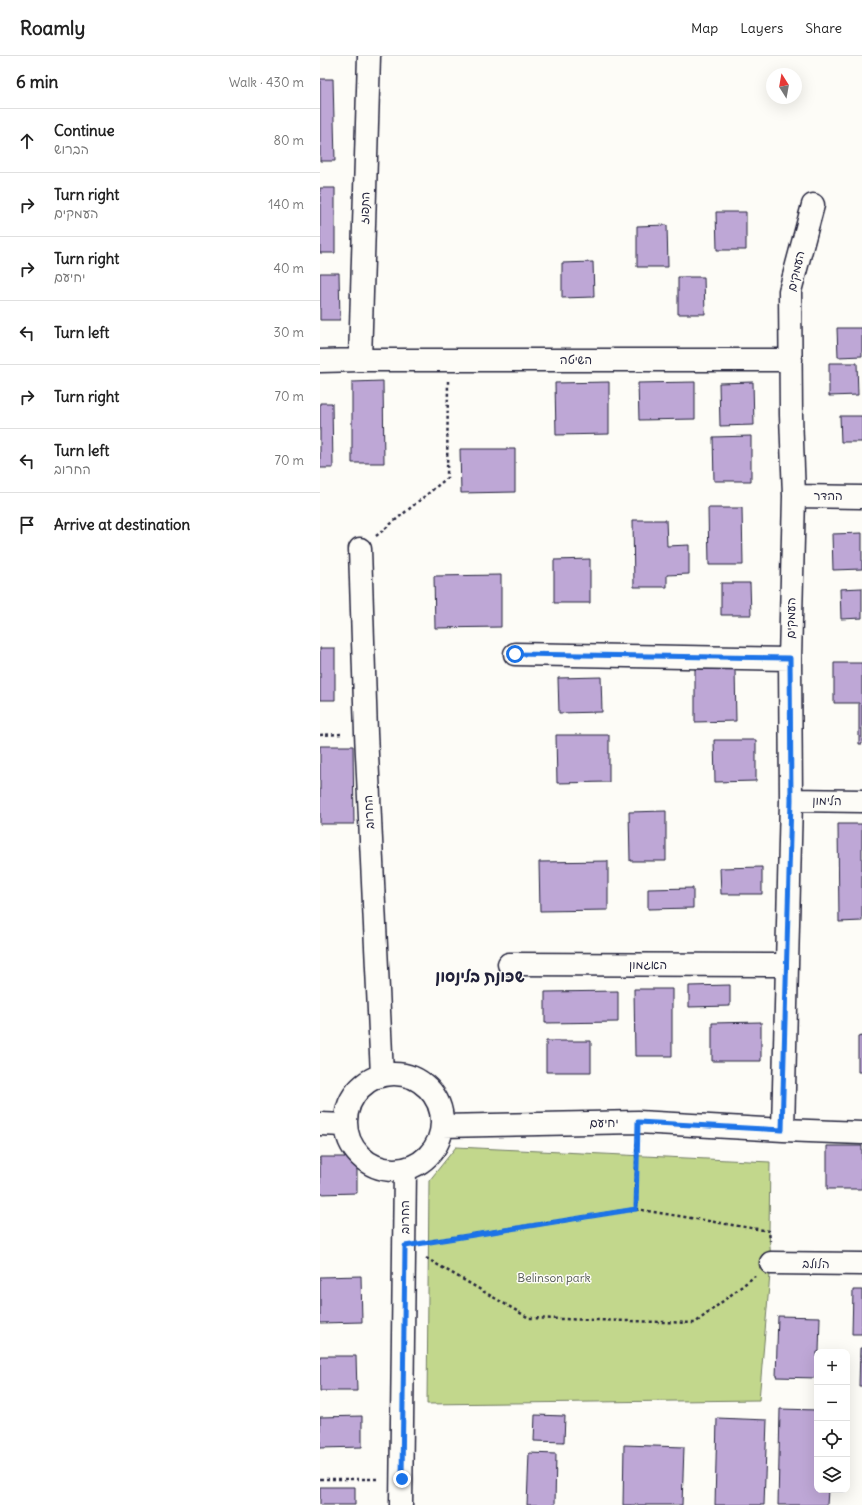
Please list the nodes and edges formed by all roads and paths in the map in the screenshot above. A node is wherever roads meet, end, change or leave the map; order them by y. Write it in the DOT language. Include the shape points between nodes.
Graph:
graph roads {
  1 [pos="369,56"];
  2 [pos="812,205"];
  3 [pos="360,360"];
  4 [pos="449,360"];
  5 [pos="791,360"];
  6 [pos="320,361"];
  7 [pos="794,496"];
  8 [pos="862,497"];
  9 [pos="360,549"];
  10 [pos="515,654"];
  11 [pos="790,658"];
  12 [pos="791,800"];
  13 [pos="862,801"];
  14 [pos="509,964"];
  15 [pos="787,965"];
  16 [pos="382,1075"];
  17 [pos="638,1122"];
  18 [pos="320,1124"];
  19 [pos="345,1125"];
  20 [pos="442,1126"];
  21 [pos="782,1130"];
  22 [pos="862,1133"];
  23 [pos="405,1169"];
  24 [pos="636,1209"];
  25 [pos="405,1246"];
  26 [pos="771,1263"];
  27 [pos="862,1264"];
  28 [pos="320,1479"];
  29 [pos="402,1479"];
  30 [pos="401,1505"];
  1 -- 3 [label="street, התפוז"];
  2 -- 5 [label="street, העמקים" via="790,291"];
  3 -- 4 [label="street, השיטה"];
  3 -- 6 [label="street, השיטה"];
  4 -- 5 [label="street, השיטה"];
  4 -- 9 [label="path" via="447,478"];
  5 -- 7 [label="street, העמקים"];
  7 -- 8 [label="street, ההדר"];
  7 -- 11 [label="street, העמקים"];
  9 -- 16 [label="street, החרוב"];
  10 -- 11 [label="street"];
  11 -- 12 [label="street, העמקים"];
  12 -- 13 [label="street, הלימון"];
  12 -- 15 [label="street, העמקים"];
  14 -- 15 [label="street, האגמון"];
  15 -- 21 [label="street, העמקים"];
  16 -- 19 [label="street" via="367,1082 355,1093 347,1108"];
  16 -- 20 [label="street" via="412,1077 425,1085 435,1097 441,1111"];
  17 -- 20 [label="street, יחיעם"];
  17 -- 21 [label="street, יחיעם"];
  17 -- 24 [label="path"];
  18 -- 19 [label="street"];
  19 -- 23 [label="street" via="348,1139 364,1161 377,1168 391,1171"];
  20 -- 23 [label="street" via="440,1138 434,1149 416,1165"];
  21 -- 22 [label="street, יחיעם"];
  23 -- 25 [label="street, החרוב"];
  24 -- 25 [label="path"];
  24 -- 26 [label="path" via="769,1231"];
  25 -- 26 [label="path" via="528,1318 695,1323"];
  25 -- 29 [label="street, החרוב"];
  26 -- 27 [label="street, הלולב"];
  28 -- 29 [label="path"];
  29 -- 30 [label="street, החרוב"];
}
